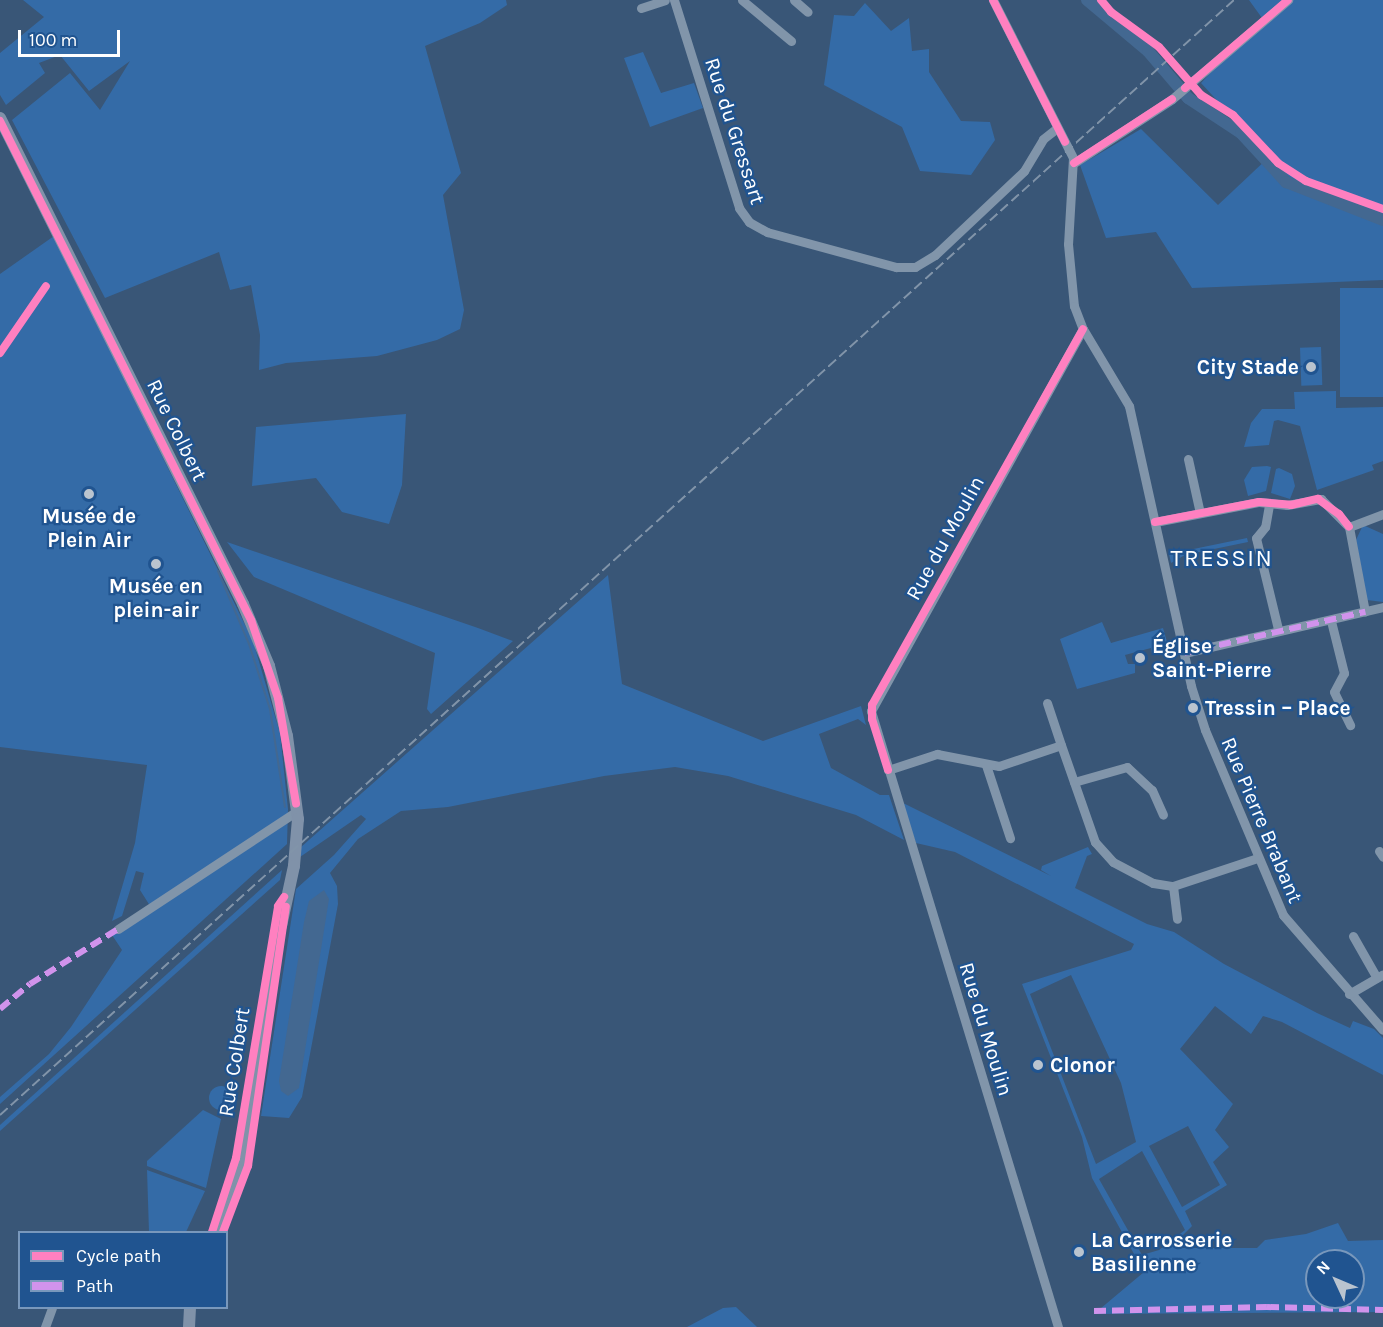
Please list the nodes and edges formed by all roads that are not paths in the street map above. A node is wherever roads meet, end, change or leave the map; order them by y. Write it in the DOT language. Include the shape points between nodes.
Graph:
graph roads {
  1 [pos="665,0"];
  2 [pos="674,0"];
  3 [pos="742,0"];
  4 [pos="794,0"];
  5 [pos="993,0"];
  6 [pos="1288,0"];
  7 [pos="641,8"];
  8 [pos="808,12"];
  9 [pos="791,41"];
  10 [pos="0,118"];
  11 [pos="1057,128"];
  12 [pos="1074,163"];
  13 [pos="1083,329"];
  14 [pos="1188,459"];
  15 [pos="1269,505"];
  16 [pos="1200,513"];
  17 [pos="1383,514"];
  18 [pos="1155,522"];
  19 [pos="1348,527"];
  20 [pos="1383,607"];
  21 [pos="1365,612"];
  22 [pos="1330,621"];
  23 [pos="1278,629"];
  24 [pos="1185,657"];
  25 [pos="1047,704"];
  26 [pos="1350,725"];
  27 [pos="1061,745"];
  28 [pos="986,765"];
  29 [pos="888,770"];
  30 [pos="1074,782"];
  31 [pos="295,813"];
  32 [pos="1163,814"];
  33 [pos="1010,838"];
  34 [pos="1257,858"];
  35 [pos="1173,886"];
  36 [pos="1177,918"];
  37 [pos="118,929"];
  38 [pos="1353,936"];
  39 [pos="1380,976"];
  40 [pos="1349,994"];
  41 [pos="1383,1030"];
  42 [pos="218,1231"];
  43 [pos="52,1309"];
  44 [pos="190,1309"];
  45 [pos="45,1327"];
  46 [pos="189,1327"];
  47 [pos="1058,1327"];
  1 -- 7 [label="street"];
  2 -- 11 [label="street, Rue du Gressart" via="739,208 748,222 760,230 896,267 915,267 935,255 1024,171 1043,139"];
  3 -- 9 [label="street"];
  4 -- 8 [label="street"];
  5 -- 11 [label="street"];
  6 -- 12 [label="street" via="1175,96"];
  10 -- 31 [label="main road, Rue Colbert" via="254,627 276,690 292,770"];
  11 -- 12 [label="street"];
  12 -- 13 [label="street, Rue Pierre Brabant" via="1068,259 1073,300"];
  13 -- 18 [label="street, Rue Pierre Brabant" via="1126,400"];
  13 -- 29 [label="street, Rue du Moulin" via="872,705 872,719"];
  14 -- 16 [label="street"];
  15 -- 16 [label="street" via="1259,502"];
  15 -- 19 [label="street" via="1321,499"];
  15 -- 23 [label="street" via="1265,527 1256,538"];
  16 -- 18 [label="street"];
  17 -- 19 [label="street"];
  18 -- 24 [label="street, Rue Pierre Brabant"];
  19 -- 21 [label="street"];
  20 -- 21 [label="street"];
  21 -- 22 [label="street"];
  22 -- 23 [label="street"];
  22 -- 26 [label="street" via="1344,673 1334,692"];
  23 -- 24 [label="street"];
  24 -- 34 [label="street, Rue Pierre Brabant" via="1202,721"];
  25 -- 27 [label="street"];
  27 -- 28 [label="street" via="1003,765"];
  27 -- 30 [label="street"];
  28 -- 29 [label="street" via="937,754"];
  28 -- 33 [label="street"];
  29 -- 47 [label="street, Rue du Moulin"];
  30 -- 32 [label="street" via="1127,767 1152,790"];
  30 -- 35 [label="street" via="1102,853 1153,883"];
  31 -- 37 [label="street"];
  31 -- 42 [label="main road, Rue Colbert" via="281,927 242,1162"];
  34 -- 35 [label="street"];
  34 -- 40 [label="street, Rue Pierre Brabant" via="1286,921"];
  35 -- 36 [label="street"];
  38 -- 39 [label="street"];
  39 -- 40 [label="street"];
  40 -- 41 [label="street, Rue Pierre Brabant"];
  43 -- 45 [label="street"];
  44 -- 46 [label="main road"];
}
